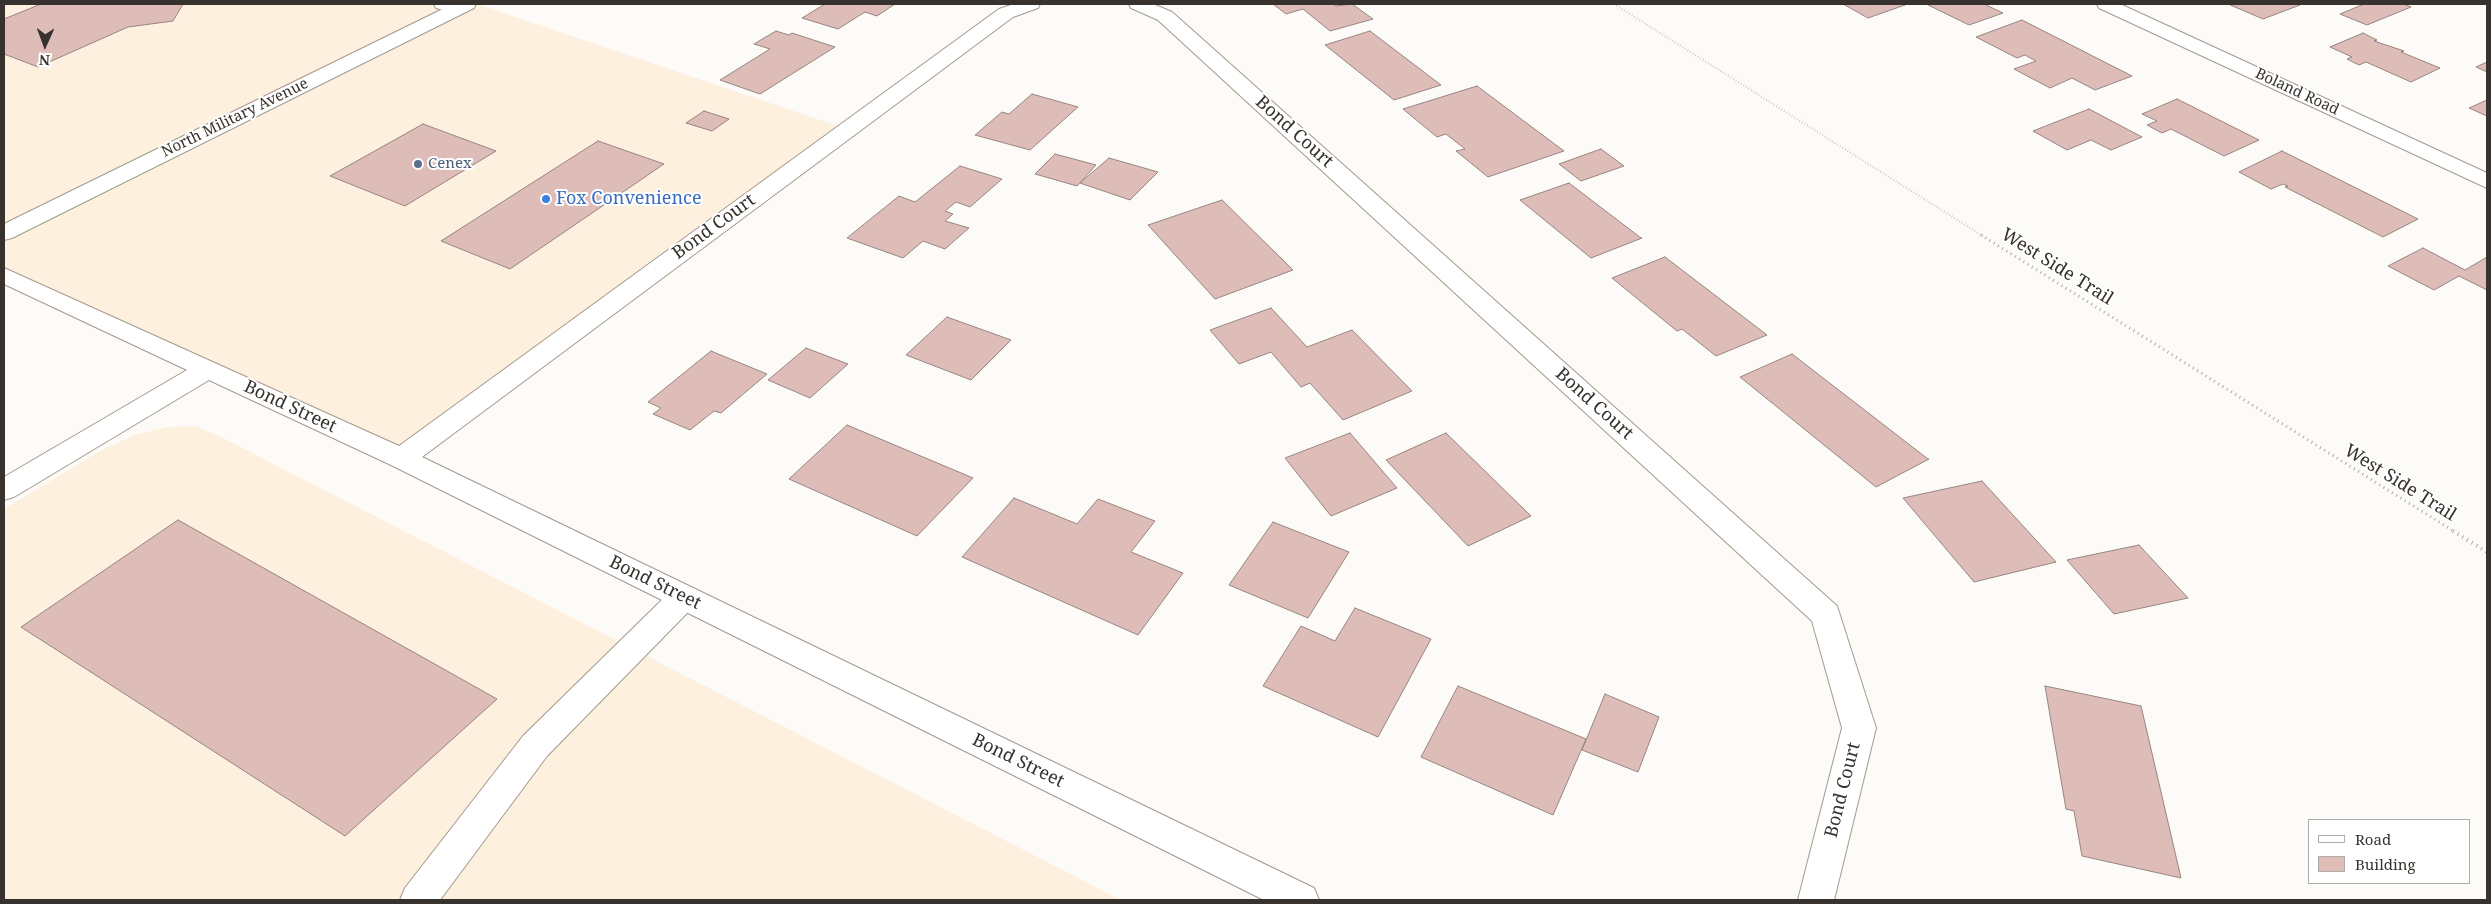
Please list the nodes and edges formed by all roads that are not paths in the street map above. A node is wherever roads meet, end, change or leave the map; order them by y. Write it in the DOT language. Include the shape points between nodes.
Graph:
graph roads {
  1 [pos="1031,4"];
  2 [pos="1138,4"];
  3 [pos="2106,4"];
  4 [pos="456,5"];
  5 [pos="2487,181"];
  6 [pos="4,233"];
  7 [pos="4,275"];
  8 [pos="208,369"];
  9 [pos="401,458"];
  10 [pos="4,490"];
  11 [pos="684,597"];
  12 [pos="418,900"];
  13 [pos="1301,900"];
  14 [pos="1816,900"];
  1 -- 9 [label="street, Bond Court" via="1006,13"];
  2 -- 14 [label="street, Bond Court" via="1165,16 1826,615 1859,728"];
  3 -- 5 [label="street, Boland Road"];
  4 -- 6 [label="street, North Military Avenue"];
  7 -- 8 [label="street, Bond Street"];
  8 -- 9 [label="street, Bond Street"];
  8 -- 10 [label="street"];
  9 -- 11 [label="street, Bond Street"];
  11 -- 12 [label="street" via="535,746"];
  11 -- 13 [label="street, Bond Street"];
}
